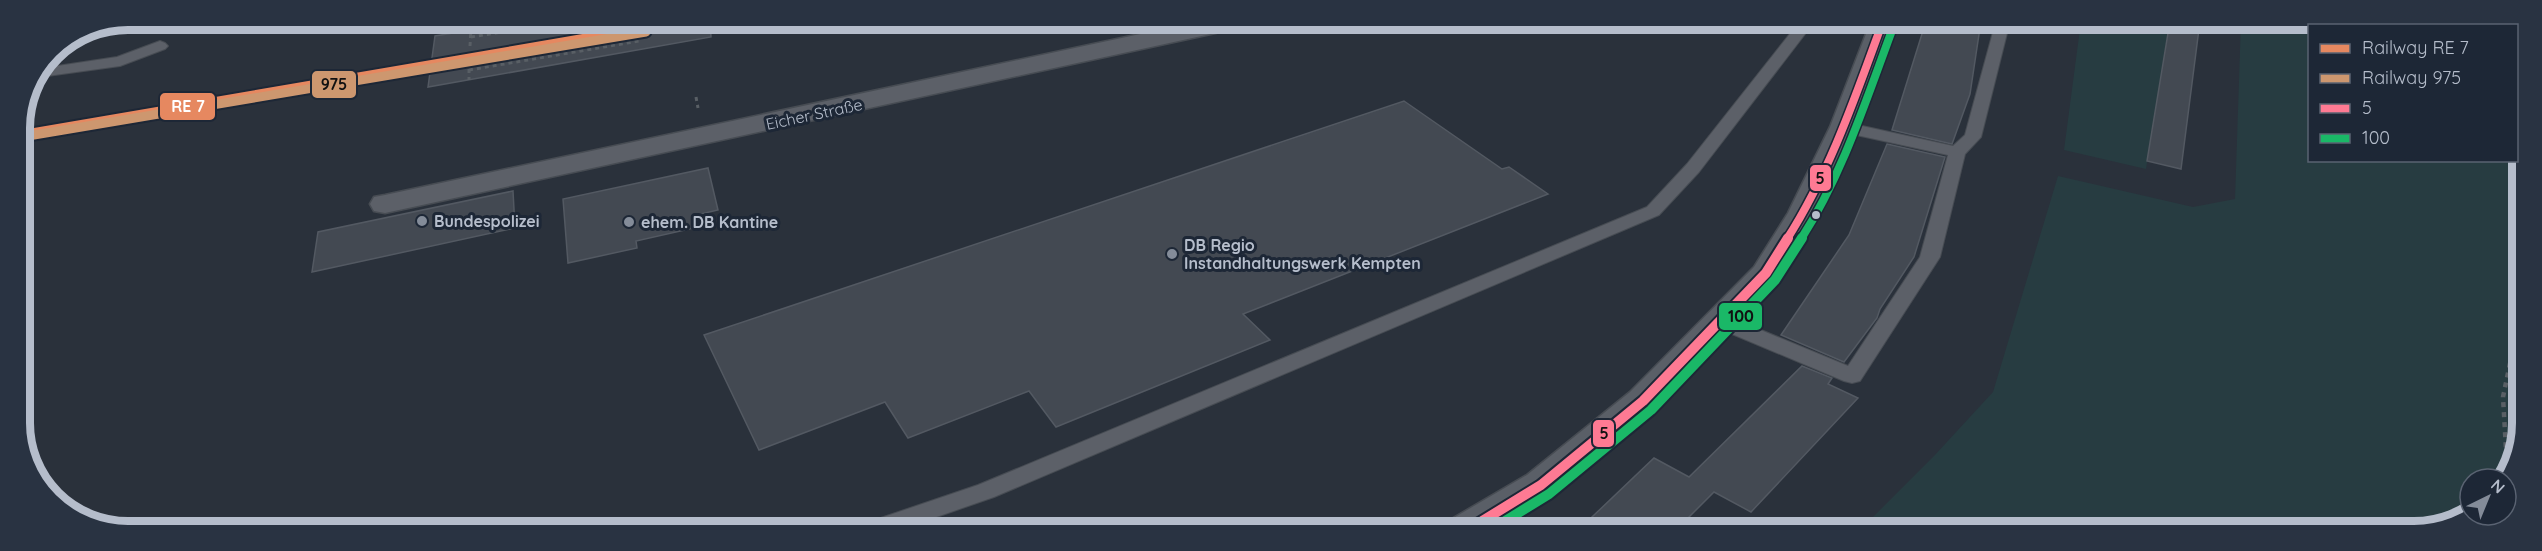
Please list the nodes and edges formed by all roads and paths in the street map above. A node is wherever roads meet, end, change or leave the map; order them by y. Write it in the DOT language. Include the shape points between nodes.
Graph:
graph roads {
  1 [pos="471,30"];
  2 [pos="519,30"];
  3 [pos="1201,30"];
  4 [pos="1801,30"];
  5 [pos="1880,30"];
  6 [pos="2001,30"];
  7 [pos="471,38"];
  8 [pos="639,41"];
  9 [pos="160,46"];
  10 [pos="470,46"];
  11 [pos="469,61"];
  12 [pos="469,70"];
  13 [pos="49,72"];
  14 [pos="469,80"];
  15 [pos="1844,127"];
  16 [pos="1957,152"];
  17 [pos="385,204"];
  18 [pos="1720,321"];
  19 [pos="2512,354"];
  20 [pos="2506,455"];
  21 [pos="898,521"];
  22 [pos="1482,521"];
  1 -- 7 [label="path"];
  2 -- 7 [label="path"];
  3 -- 17 [label="street, Eicher Straße"];
  4 -- 21 [label="lane" via="1693,168 1653,211 986,491"];
  5 -- 15 [label="street"];
  6 -- 16 [label="lane" via="1973,137"];
  7 -- 10 [label="path"];
  8 -- 12 [label="path"];
  9 -- 13 [label="lane" via="120,61"];
  11 -- 12 [label="path"];
  12 -- 14 [label="path"];
  15 -- 16 [label="lane"];
  15 -- 18 [label="street" via="1804,213 1766,273"];
  16 -- 18 [label="lane" via="1930,257 1852,375"];
  18 -- 22 [label="street" via="1643,401 1541,485"];
  19 -- 20 [label="path" via="2503,397"];
}
